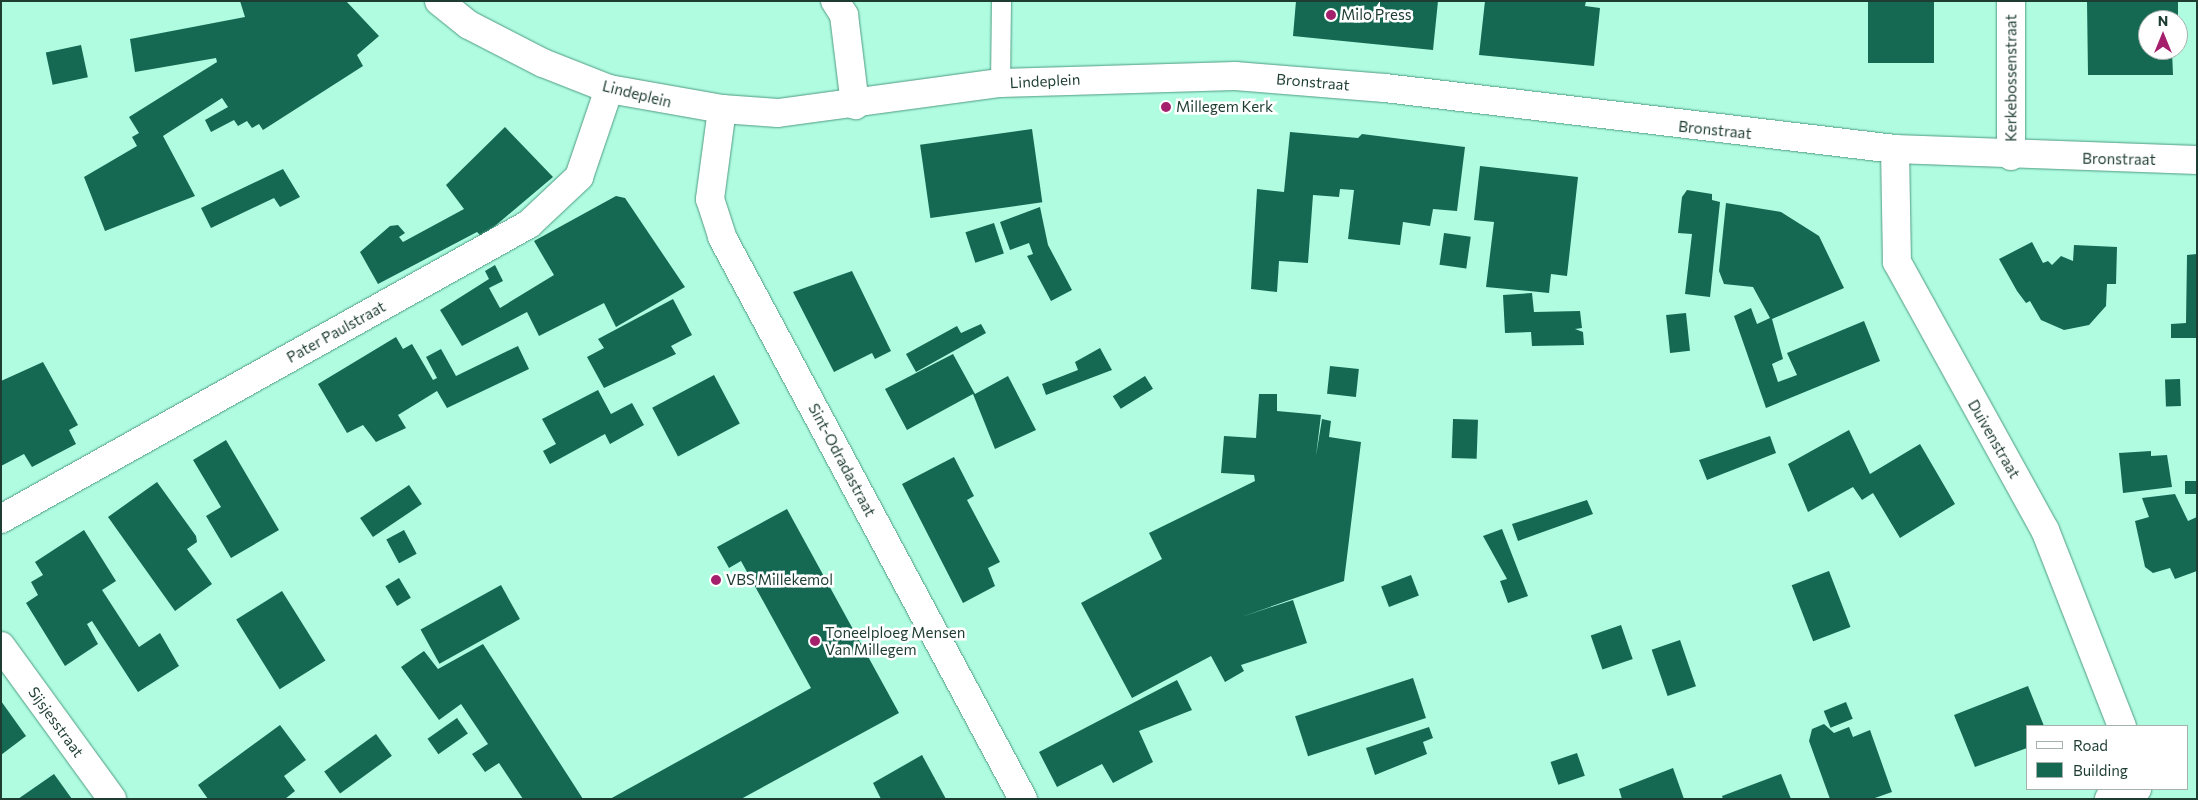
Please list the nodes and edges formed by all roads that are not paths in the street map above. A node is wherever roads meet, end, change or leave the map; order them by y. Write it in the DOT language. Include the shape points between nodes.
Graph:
graph roads {
  1 [pos="439,1"];
  2 [pos="835,1"];
  3 [pos="1001,1"];
  4 [pos="2011,1"];
  5 [pos="1235,76"];
  6 [pos="1000,83"];
  7 [pos="609,89"];
  8 [pos="855,104"];
  9 [pos="722,109"];
  10 [pos="1895,150"];
  11 [pos="2011,156"];
  12 [pos="2197,160"];
  13 [pos="1,519"];
  14 [pos="1,646"];
  15 [pos="2122,725"];
  16 [pos="2134,790"];
  17 [pos="112,799"];
  18 [pos="1022,799"];
  19 [pos="2109,799"];
  1 -- 7 [label="street, Lindeplein" via="469,25 543,63"];
  2 -- 8 [label="street" via="844,15"];
  3 -- 6 [label="lane"];
  4 -- 11 [label="street, Kerkebossenstraat"];
  5 -- 6 [label="street, Lindeplein"];
  5 -- 10 [label="street, Bronstraat" via="1385,88"];
  6 -- 8 [label="street, Lindeplein"];
  7 -- 9 [label="street, Lindeplein"];
  7 -- 13 [label="street, Pater Paulstraat" via="579,177 529,224"];
  8 -- 9 [label="street, Lindeplein" via="778,113"];
  9 -- 18 [label="street, Sint-Odradastraat" via="710,198 722,237"];
  10 -- 11 [label="street, Bronstraat"];
  10 -- 15 [label="street, Duivenstraat" via="1897,262 2045,530"];
  11 -- 12 [label="street, Bronstraat"];
  14 -- 17 [label="street, Sijsjesstraat"];
  16 -- 19 [label="street"];
}
